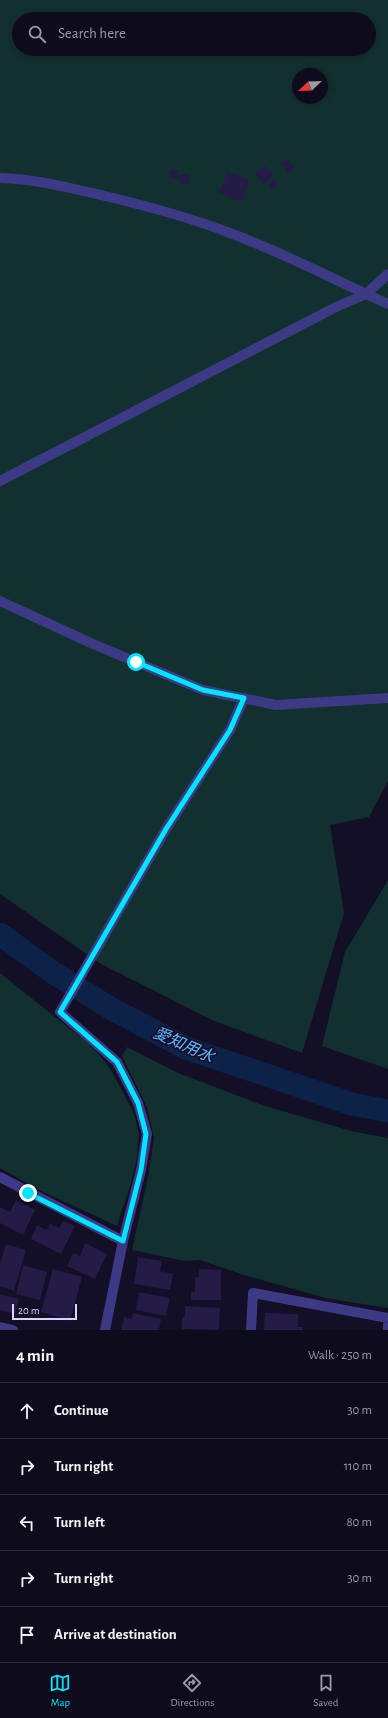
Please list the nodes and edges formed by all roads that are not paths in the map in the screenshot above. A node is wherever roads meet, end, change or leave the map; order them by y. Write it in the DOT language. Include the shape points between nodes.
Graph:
graph roads {
  1 [pos="0,178"];
  2 [pos="388,274"];
  3 [pos="366,294"];
  4 [pos="388,304"];
  5 [pos="0,481"];
  6 [pos="0,601"];
  7 [pos="244,698"];
  8 [pos="388,698"];
  9 [pos="0,1177"];
  10 [pos="123,1241"];
  11 [pos="388,1320"];
  12 [pos="0,1327"];
  13 [pos="13,1330"];
  14 [pos="105,1330"];
  15 [pos="251,1330"];
  16 [pos="388,1330"];
  1 -- 3 [label="street" via="22,178 68,187 158,209 230,233 326,273"];
  2 -- 3 [label="street"];
  3 -- 4 [label="street"];
  3 -- 5 [label="street"];
  6 -- 7 [label="street" via="93,644 203,690"];
  7 -- 8 [label="street" via="276,705"];
  7 -- 10 [label="street" via="230,730 166,829 60,1012 117,1062 138,1103 146,1134 141,1170"];
  9 -- 10 [label="street"];
  10 -- 14 [label="street"];
  11 -- 15 [label="street" via="253,1292"];
  11 -- 16 [label="street"];
  12 -- 13 [label="street"];
}
